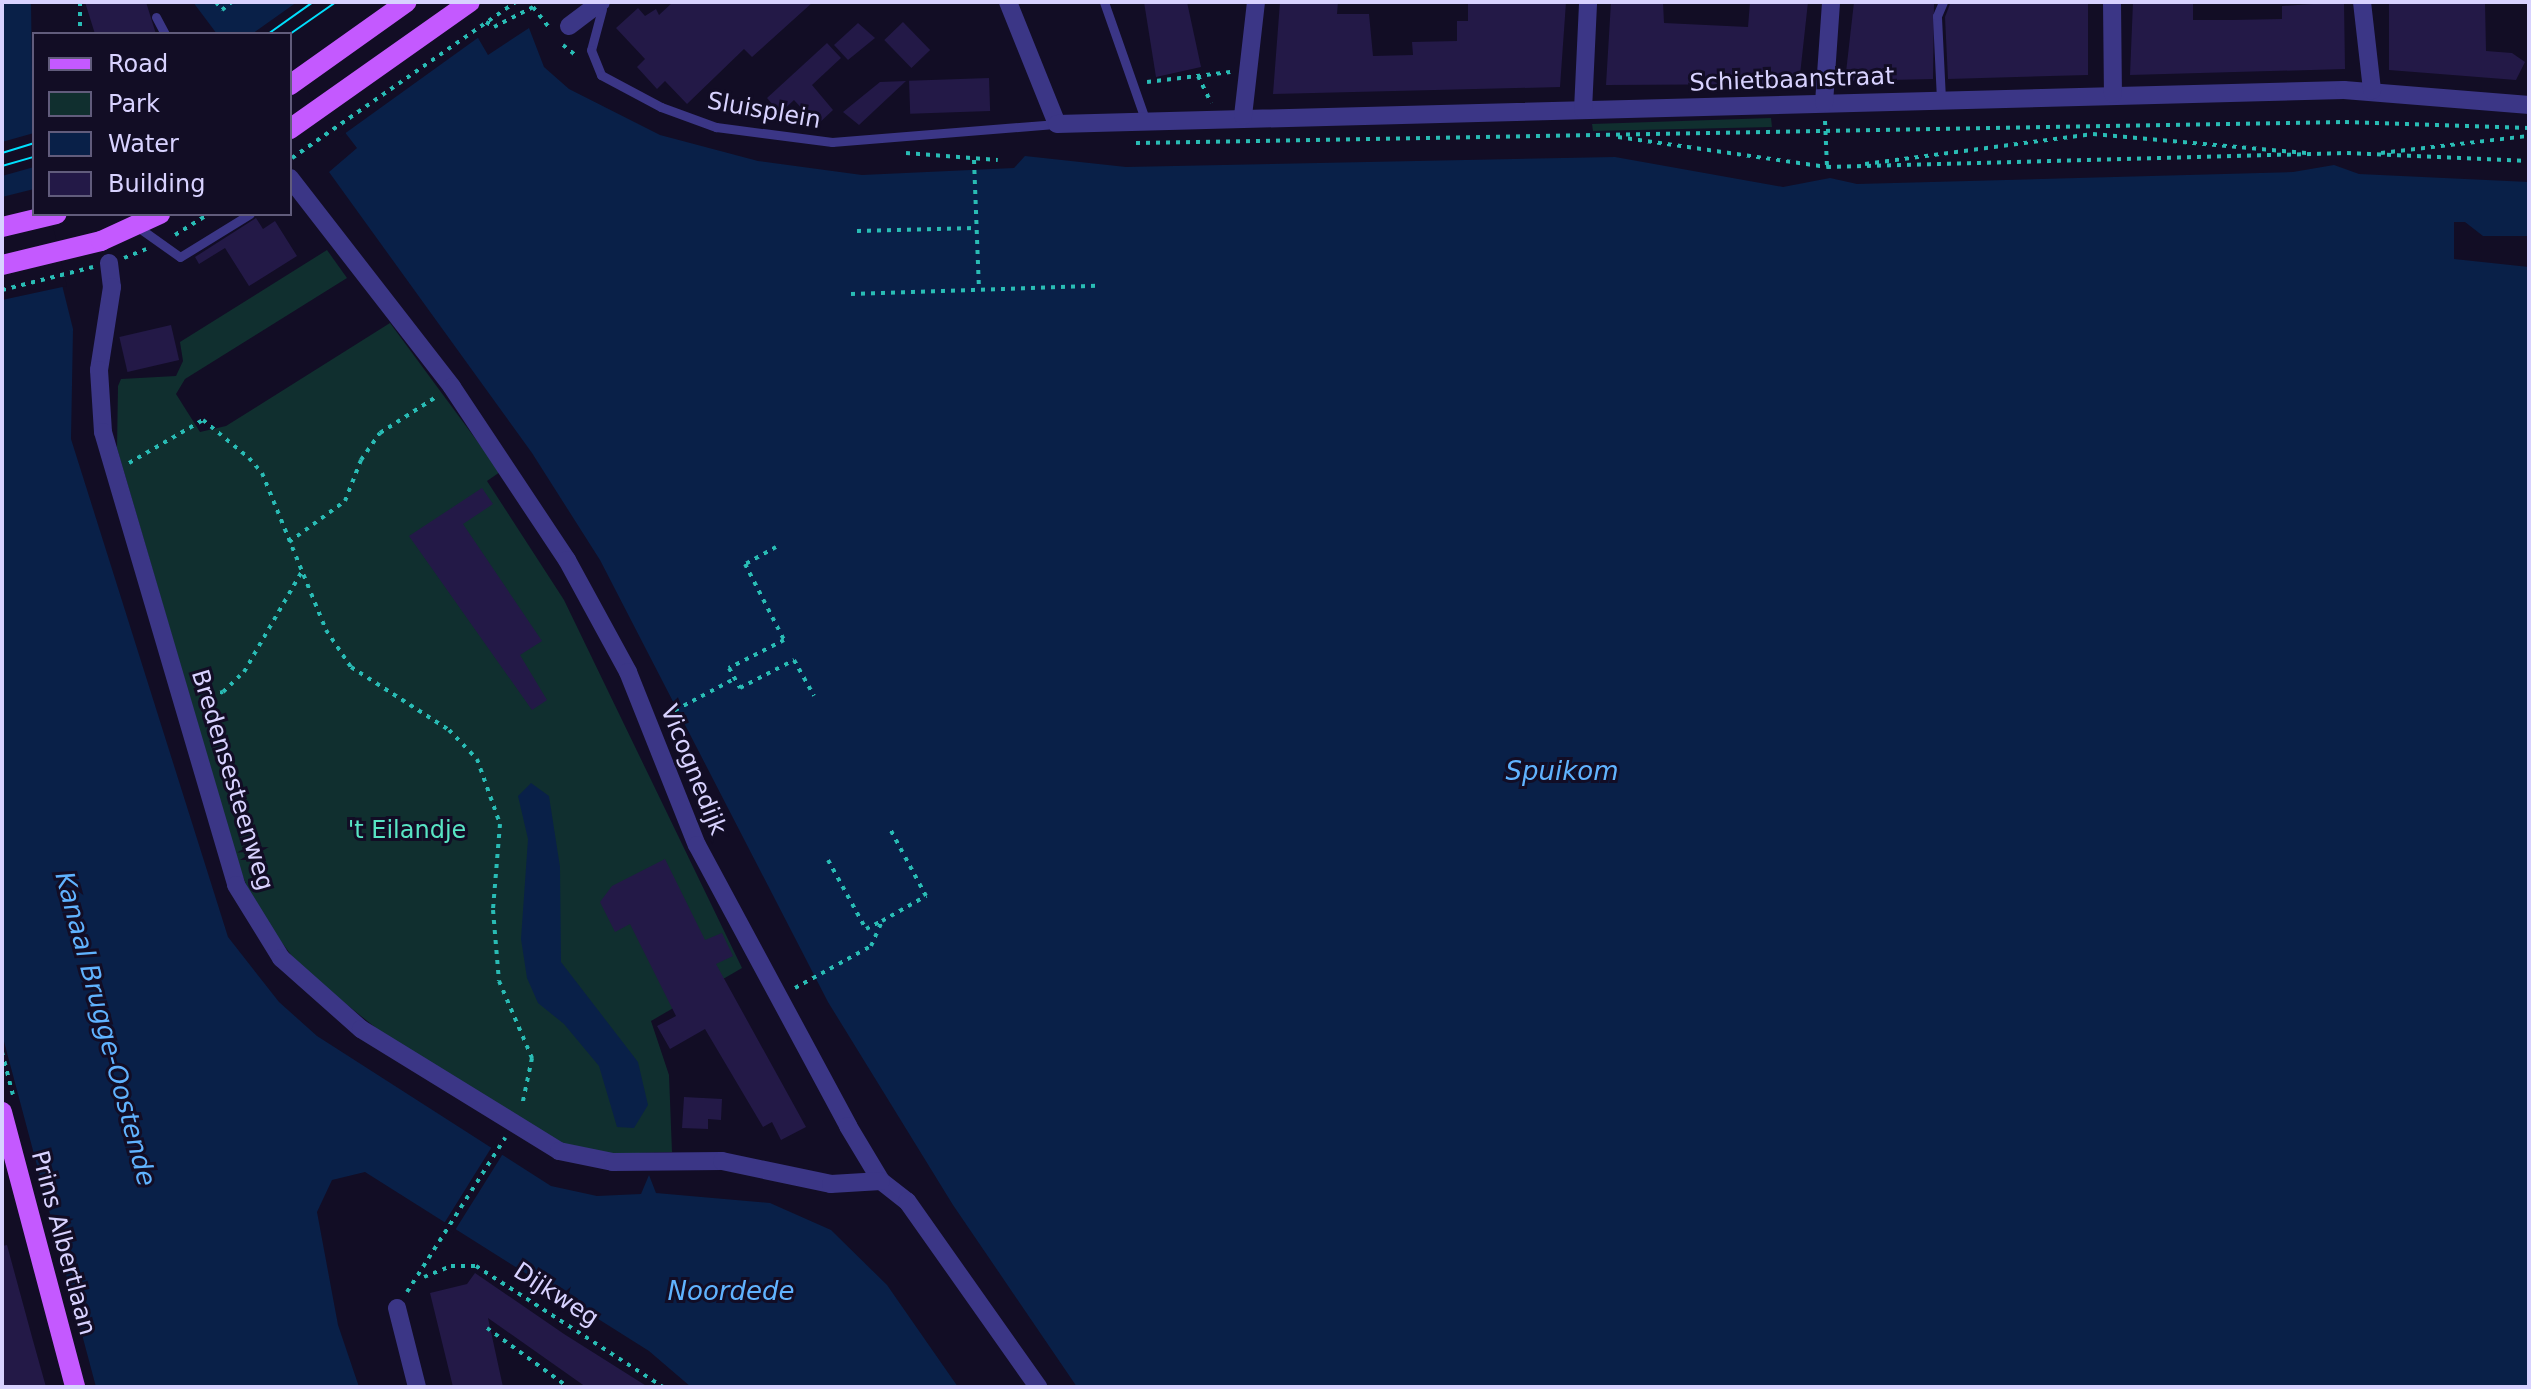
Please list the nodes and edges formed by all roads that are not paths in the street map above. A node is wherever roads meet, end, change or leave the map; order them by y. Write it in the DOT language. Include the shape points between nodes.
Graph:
graph roads {
  1 [pos="407,2"];
  2 [pos="604,2"];
  3 [pos="1008,2"];
  4 [pos="1104,2"];
  5 [pos="1256,2"];
  6 [pos="1588,2"];
  7 [pos="1831,2"];
  8 [pos="1943,2"];
  9 [pos="2112,2"];
  10 [pos="2362,2"];
  11 [pos="466,5"];
  12 [pos="156,17"];
  13 [pos="569,26"];
  14 [pos="164,32"];
  15 [pos="294,82"];
  16 [pos="2372,90"];
  17 [pos="2113,94"];
  18 [pos="1941,99"];
  19 [pos="1824,103"];
  20 [pos="2529,105"];
  21 [pos="1583,110"];
  22 [pos="1243,116"];
  23 [pos="1145,119"];
  24 [pos="1057,124"];
  25 [pos="292,128"];
  26 [pos="292,181"];
  27 [pos="49,216"];
  28 [pos="155,216"];
  29 [pos="247,216"];
  30 [pos="135,225"];
  31 [pos="2,227"];
  32 [pos="101,241"];
  33 [pos="109,263"];
  34 [pos="2,265"];
  35 [pos="2,1112"];
  36 [pos="881,1181"];
  37 [pos="397,1308"];
  38 [pos="75,1387"];
  39 [pos="417,1387"];
  40 [pos="1038,1387"];
  1 -- 15 [label="main road"];
  2 -- 13 [label="street"];
  2 -- 24 [label="lane, Sluisplein" via="591,32 596,67 661,107 716,127 832,142"];
  3 -- 24 [label="street"];
  4 -- 23 [label="lane"];
  5 -- 22 [label="street"];
  6 -- 21 [label="street"];
  7 -- 19 [label="street"];
  8 -- 18 [label="lane" via="1937,16"];
  9 -- 17 [label="street"];
  10 -- 16 [label="street"];
  11 -- 25 [label="main road"];
  12 -- 14 [label="lane"];
  16 -- 17 [label="street, Schietbaanstraat"];
  16 -- 20 [label="street, Schietbaanstraat"];
  17 -- 18 [label="street, Schietbaanstraat"];
  18 -- 19 [label="street, Schietbaanstraat"];
  19 -- 21 [label="street, Schietbaanstraat"];
  21 -- 22 [label="street, Schietbaanstraat"];
  22 -- 23 [label="street, Schietbaanstraat"];
  23 -- 24 [label="street, Schietbaanstraat"];
  26 -- 36 [label="street, Vicognedijk" via="452,387 567,560 649,724 697,845 776,999"];
  27 -- 31 [label="main road"];
  28 -- 30 [label="main road"];
  29 -- 30 [label="lane" via="180,257"];
  30 -- 32 [label="main road"];
  32 -- 33 [label="lane, Bredensesteenweg"];
  32 -- 34 [label="main road"];
  33 -- 36 [label="street, Bredensesteenweg" via="112,287 99,370 103,432 236,885 281,958 361,1029 510,1130 559,1151 598,1160 722,1161 831,1184"];
  35 -- 38 [label="main road, Prins Albertlaan"];
  36 -- 40 [label="street, Vicognedijk" via="907,1201"];
  37 -- 39 [label="street"];
}
